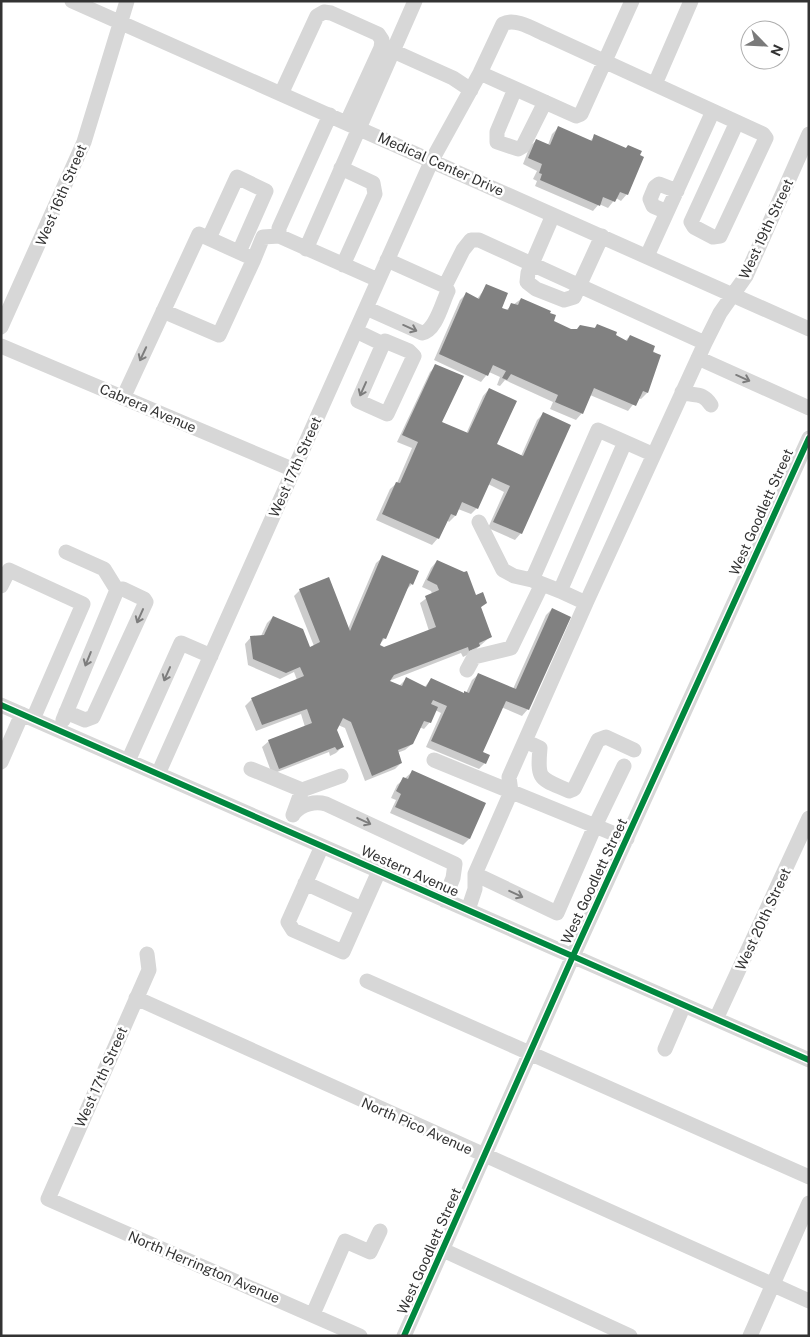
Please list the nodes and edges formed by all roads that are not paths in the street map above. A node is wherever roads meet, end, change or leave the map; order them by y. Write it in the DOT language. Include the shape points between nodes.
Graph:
graph roads {
  1 [pos="72,1"];
  2 [pos="127,1"];
  3 [pos="415,1"];
  4 [pos="632,1"];
  5 [pos="692,1"];
  6 [pos="121,23"];
  7 [pos="393,51"];
  8 [pos="605,62"];
  9 [pos="480,73"];
  10 [pos="654,84"];
  11 [pos="514,89"];
  12 [pos="471,90"];
  13 [pos="281,94"];
  14 [pos="545,102"];
  15 [pos="713,112"];
  16 [pos="330,115"];
  17 [pos="737,122"];
  18 [pos="353,125"];
  19 [pos="809,134"];
  20 [pos="432,160"];
  21 [pos="341,168"];
  22 [pos="677,191"];
  23 [pos="667,212"];
  24 [pos="553,215"];
  25 [pos="251,225"];
  26 [pos="279,236"];
  27 [pos="602,236"];
  28 [pos="209,238"];
  29 [pos="264,238"];
  30 [pos="306,249"];
  31 [pos="239,252"];
  32 [pos="647,256"];
  33 [pos="254,259"];
  34 [pos="387,260"];
  35 [pos="343,265"];
  36 [pos="531,265"];
  37 [pos="378,280"];
  38 [pos="579,285"];
  39 [pos="445,286"];
  40 [pos="734,295"];
  41 [pos="366,308"];
  42 [pos="163,311"];
  43 [pos="1,327"];
  44 [pos="809,328"];
  45 [pos="356,332"];
  46 [pos="705,343"];
  47 [pos="383,344"];
  48 [pos="1,346"];
  49 [pos="698,358"];
  50 [pos="685,393"];
  51 [pos="123,398"];
  52 [pos="711,405"];
  53 [pos="809,408"];
  54 [pos="809,438"];
  55 [pos="625,442"];
  56 [pos="652,454"];
  57 [pos="294,470"];
  58 [pos="479,522"];
  59 [pos="66,552"];
  60 [pos="537,582"];
  61 [pos="1,586"];
  62 [pos="117,590"];
  63 [pos="560,591"];
  64 [pos="586,603"];
  65 [pos="84,604"];
  66 [pos="106,614"];
  67 [pos="211,656"];
  68 [pos="466,670"];
  69 [pos="1,705"];
  70 [pos="66,712"];
  71 [pos="27,717"];
  72 [pos="58,730"];
  73 [pos="525,741"];
  74 [pos="634,750"];
  75 [pos="434,760"];
  76 [pos="128,761"];
  77 [pos="1,762"];
  78 [pos="624,766"];
  79 [pos="252,768"];
  80 [pos="158,774"];
  81 [pos="341,776"];
  82 [pos="302,790"];
  83 [pos="511,792"];
  84 [pos="294,812"];
  85 [pos="809,818"];
  86 [pos="594,826"];
  87 [pos="287,831"];
  88 [pos="627,839"];
  89 [pos="322,846"];
  90 [pos="379,871"];
  91 [pos="475,874"];
  92 [pos="305,884"];
  93 [pos="444,900"];
  94 [pos="362,909"];
  95 [pos="468,910"];
  96 [pos="147,954"];
  97 [pos="573,956"];
  98 [pos="367,981"];
  99 [pos="136,998"];
  100 [pos="684,1005"];
  101 [pos="716,1019"];
  102 [pos="665,1049"];
  103 [pos="530,1055"];
  104 [pos="809,1060"];
  105 [pos="485,1157"];
  106 [pos="809,1177"];
  107 [pos="48,1199"];
  108 [pos="809,1203"];
  109 [pos="380,1232"];
  110 [pos="443,1250"];
  111 [pos="772,1285"];
  112 [pos="809,1301"];
  113 [pos="313,1314"];
  114 [pos="360,1336"];
  115 [pos="404,1336"];
  116 [pos="630,1336"];
  117 [pos="750,1336"];
  1 -- 6 [label="street, Medical Center Drive"];
  2 -- 6 [label="street, West 16th Street"];
  3 -- 7 [label="street"];
  4 -- 8 [label="street"];
  5 -- 10 [label="street"];
  6 -- 13 [label="street, Medical Center Drive"];
  6 -- 43 [label="street, West 16th Street" via="73,170"];
  7 -- 12 [label="street" via="453,78"];
  7 -- 18 [label="street"];
  8 -- 9 [label="street, West 17th Street" via="508,22 500,31"];
  8 -- 10 [label="street"];
  8 -- 14 [label="street" via="581,114 576,116"];
  9 -- 11 [label="street"];
  9 -- 12 [label="street, West 17th Street"];
  10 -- 15 [label="street"];
  11 -- 14 [label="street"];
  11 -- 14 [label="street" via="497,132 497,142 518,149 523,146"];
  12 -- 20 [label="street, West 17th Street"];
  13 -- 16 [label="street, Medical Center Drive"];
  13 -- 18 [label="street" via="317,16 331,13 378,34 382,40"];
  15 -- 17 [label="street"];
  15 -- 22 [label="street"];
  16 -- 18 [label="street, Medical Center Drive"];
  16 -- 26 [label="street"];
  17 -- 17 [label="street" via="691,222 713,237 720,236 766,138 764,134"];
  18 -- 20 [label="street, Medical Center Drive"];
  18 -- 21 [label="street"];
  19 -- 40 [label="street, West 19th Street" via="746,276"];
  20 -- 24 [label="street, Medical Center Drive"];
  20 -- 34 [label="street, West 17th Street"];
  21 -- 30 [label="street"];
  21 -- 35 [label="street" via="373,183 375,194"];
  22 -- 23 [label="street"];
  22 -- 23 [label="street" via="659,184 652,192 653,206"];
  23 -- 32 [label="street"];
  24 -- 27 [label="street, Medical Center Drive"];
  24 -- 36 [label="street"];
  25 -- 28 [label="street" via="266,191 237,177"];
  25 -- 29 [label="street" via="262,230"];
  25 -- 31 [label="street"];
  26 -- 29 [label="street"];
  26 -- 30 [label="street"];
  27 -- 32 [label="street, Medical Center Drive"];
  27 -- 38 [label="street"];
  28 -- 31 [label="street"];
  28 -- 42 [label="street" via="199,234"];
  29 -- 33 [label="street"];
  30 -- 35 [label="street"];
  31 -- 33 [label="street"];
  32 -- 40 [label="street, Medical Center Drive"];
  33 -- 42 [label="street" via="220,335"];
  34 -- 37 [label="street, West 17th Street"];
  34 -- 39 [label="street"];
  35 -- 37 [label="street"];
  36 -- 38 [label="street"];
  36 -- 38 [label="street" via="527,282 536,289 564,300 574,296"];
  36 -- 39 [label="street" via="479,240 471,240"];
  37 -- 41 [label="street, West 17th Street"];
  38 -- 46 [label="street"];
  41 -- 39 [label="street, one-way" via="425,333 430,330 448,291"];
  40 -- 44 [label="street, Medical Center Drive"];
  40 -- 46 [label="street, West 19th Street" via="720,313"];
  41 -- 45 [label="street, West 17th Street"];
  42 -- 51 [label="street, one-way"];
  45 -- 47 [label="street"];
  45 -- 57 [label="street, West 17th Street"];
  46 -- 49 [label="street, West 19th Street"];
  47 -- 47 [label="street, one-way" via="358,401 387,414 414,356 410,351 385,341"];
  48 -- 51 [label="street, Cabrera Avenue"];
  49 -- 50 [label="street, West 19th Street"];
  49 -- 53 [label="street, one-way"];
  50 -- 52 [label="street" via="695,393"];
  50 -- 56 [label="street, West 19th Street"];
  51 -- 57 [label="street, Cabrera Avenue"];
  54 -- 88 [label="street, West Goodlett Street"];
  55 -- 56 [label="street"];
  55 -- 60 [label="street" via="598,430"];
  55 -- 63 [label="street"];
  56 -- 64 [label="street, West 19th Street"];
  57 -- 67 [label="street, West 17th Street"];
  58 -- 60 [label="street" via="503,570"];
  59 -- 62 [label="street" via="104,569"];
  60 -- 63 [label="street"];
  60 -- 68 [label="street" via="511,648 474,657"];
  61 -- 65 [label="street" via="9,570"];
  62 -- 66 [label="street"];
  62 -- 70 [label="street, one-way" via="123,589 144,598 145,606 93,717 85,720"];
  63 -- 64 [label="street"];
  64 -- 73 [label="street, West 19th Street"];
  65 -- 66 [label="street"];
  65 -- 71 [label="street"];
  66 -- 70 [label="street, one-way"];
  67 -- 76 [label="street, one-way" via="181,643"];
  67 -- 80 [label="street, West 17th Street"];
  69 -- 71 [label="street, Western Avenue"];
  70 -- 72 [label="street"];
  71 -- 72 [label="street, Western Avenue"];
  71 -- 77 [label="street"];
  72 -- 76 [label="street, Western Avenue"];
  73 -- 74 [label="street" via="540,748 538,770 544,779 569,791 574,789 598,740 606,737"];
  73 -- 83 [label="street, West 19th Street" via="509,777"];
  75 -- 83 [label="street"];
  76 -- 80 [label="street, Western Avenue"];
  78 -- 86 [label="street"];
  79 -- 82 [label="street"];
  80 -- 87 [label="street, Western Avenue"];
  81 -- 82 [label="street"];
  82 -- 84 [label="street"];
  83 -- 86 [label="street"];
  83 -- 91 [label="street, West 19th Street"];
  84 -- 87 [label="street"];
  84 -- 93 [label="street, one-way" via="312,803 326,804 455,864 454,878"];
  85 -- 101 [label="street, West 20th Street"];
  86 -- 88 [label="street"];
  91 -- 86 [label="street, one-way" via="557,913"];
  87 -- 89 [label="street, Western Avenue"];
  88 -- 97 [label="street, West Goodlett Street"];
  89 -- 90 [label="street, Western Avenue"];
  89 -- 92 [label="street"];
  90 -- 93 [label="street, Western Avenue"];
  90 -- 94 [label="street"];
  91 -- 95 [label="street, West 19th Street" via="475,889"];
  92 -- 94 [label="street"];
  92 -- 94 [label="street" via="288,922 292,930 343,952"];
  93 -- 95 [label="street, Western Avenue"];
  95 -- 97 [label="street, Western Avenue"];
  96 -- 99 [label="street, West 17th Street" via="149,970"];
  97 -- 100 [label="street, Western Avenue"];
  97 -- 103 [label="street, West Goodlett Street"];
  98 -- 103 [label="street"];
  99 -- 105 [label="street, North Pico Avenue"];
  99 -- 107 [label="street, West 17th Street"];
  100 -- 101 [label="street, Western Avenue"];
  100 -- 102 [label="street"];
  101 -- 104 [label="street, Western Avenue"];
  103 -- 105 [label="street, West Goodlett Street"];
  103 -- 106 [label="street"];
  105 -- 110 [label="street, West Goodlett Street"];
  105 -- 111 [label="street, North Pico Avenue"];
  107 -- 113 [label="street, North Herrington Avenue"];
  108 -- 111 [label="street"];
  109 -- 113 [label="street" via="370,1252 345,1241"];
  110 -- 115 [label="street, West Goodlett Street"];
  110 -- 116 [label="street"];
  111 -- 112 [label="street, North Pico Avenue"];
  111 -- 117 [label="street"];
  113 -- 114 [label="street, North Herrington Avenue"];
}
